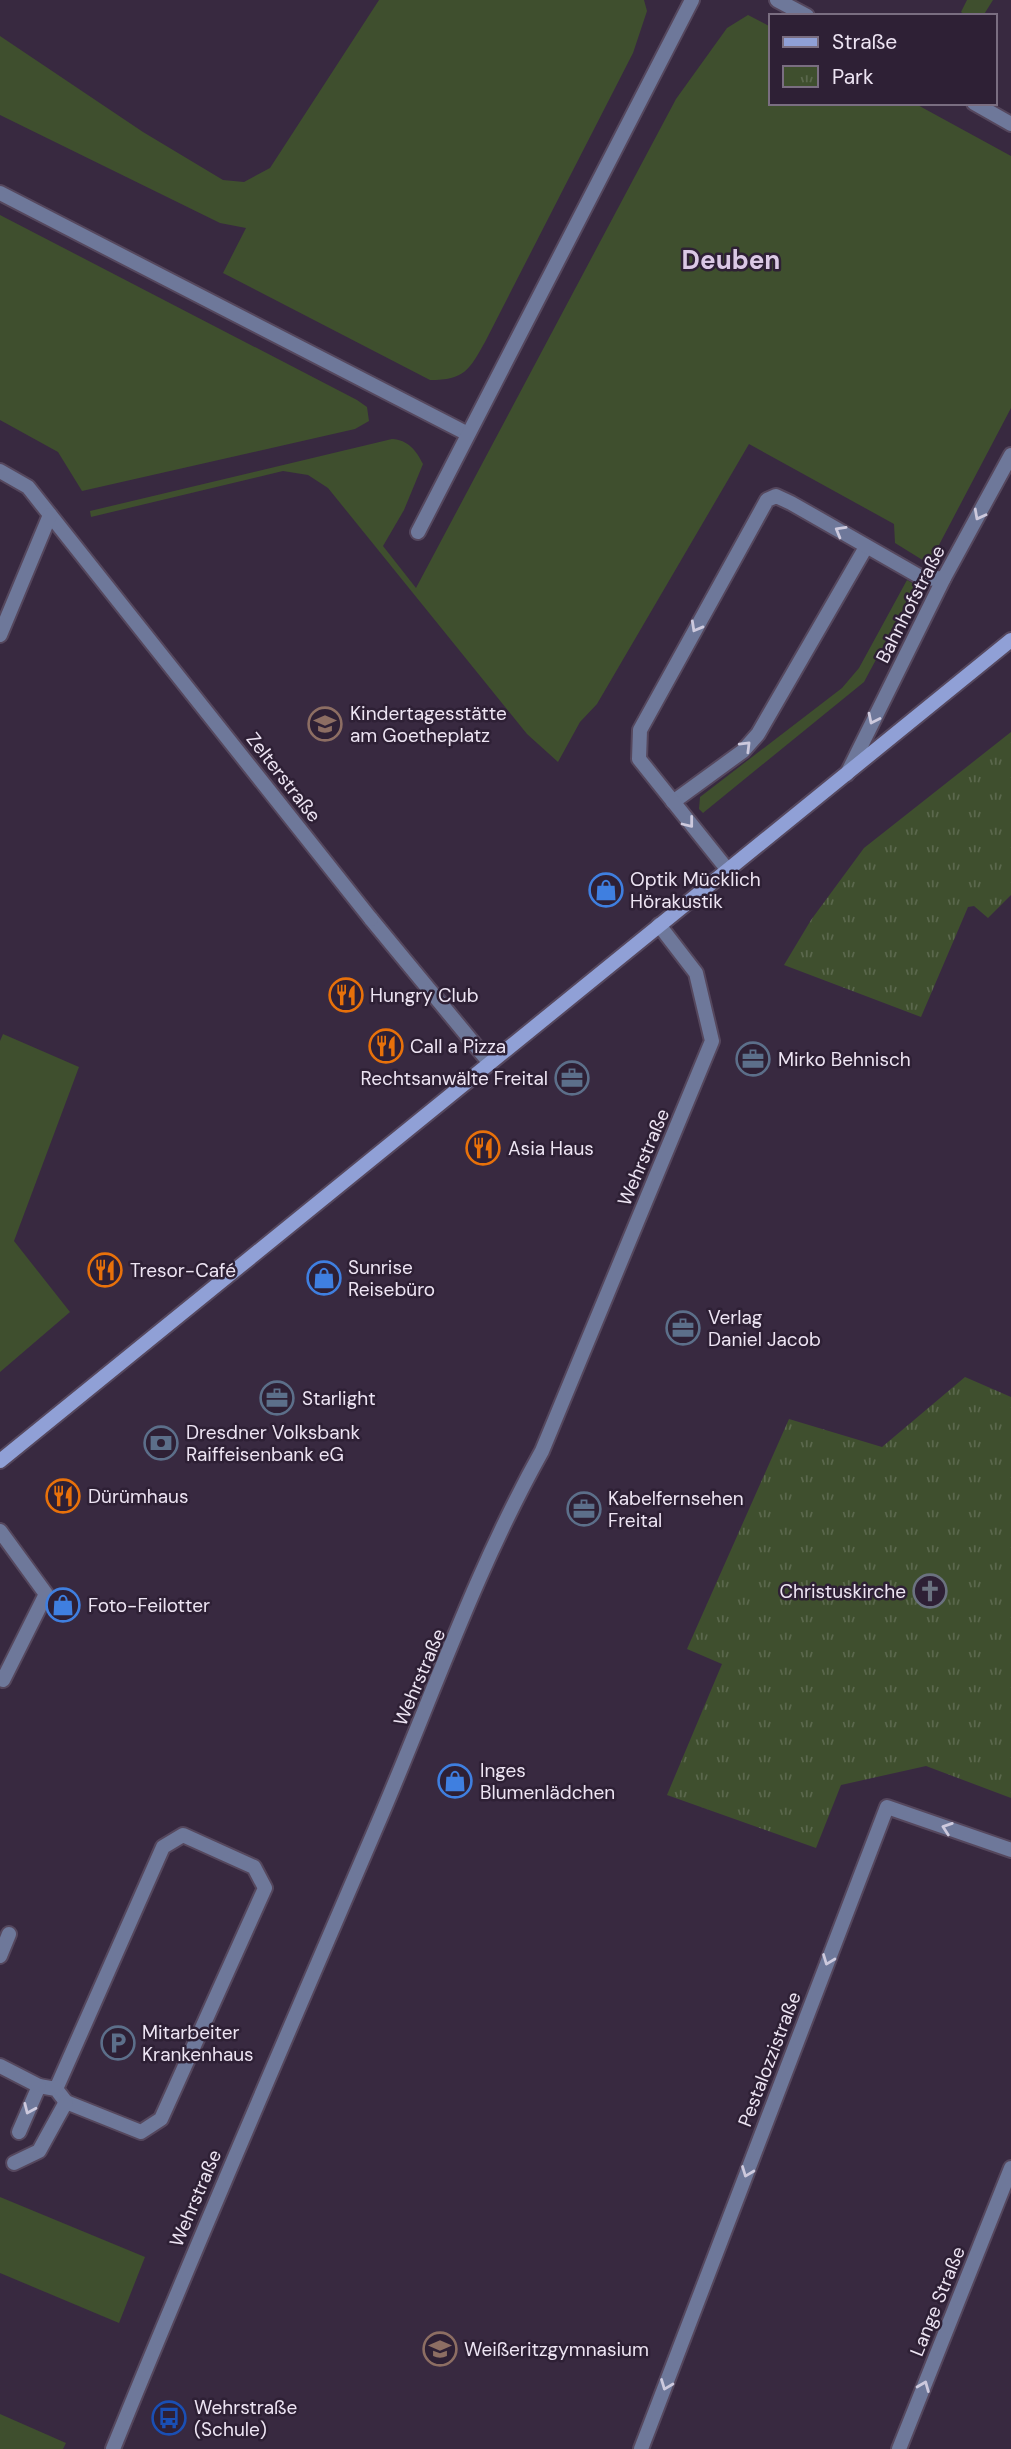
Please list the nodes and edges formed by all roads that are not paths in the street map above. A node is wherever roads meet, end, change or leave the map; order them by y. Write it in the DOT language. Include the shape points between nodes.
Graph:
graph roads {
  1 [pos="692,0"];
  2 [pos="777,0"];
  3 [pos="803,14"];
  4 [pos="978,105"];
  5 [pos="1011,124"];
  6 [pos="0,193"];
  7 [pos="466,433"];
  8 [pos="1011,455"];
  9 [pos="0,471"];
  10 [pos="50,515"];
  11 [pos="418,531"];
  12 [pos="866,547"];
  13 [pos="944,578"];
  14 [pos="0,635"];
  15 [pos="1011,639"];
  16 [pos="847,774"];
  17 [pos="673,802"];
  18 [pos="727,869"];
  19 [pos="659,925"];
  20 [pos="489,1062"];
  21 [pos="0,1461"];
  22 [pos="0,1531"];
  23 [pos="3,1681"];
  24 [pos="1011,1850"];
  25 [pos="9,1934"];
  26 [pos="0,1956"];
  27 [pos="0,2066"];
  28 [pos="39,2086"];
  29 [pos="56,2089"];
  30 [pos="66,2102"];
  31 [pos="19,2132"];
  32 [pos="14,2163"];
  33 [pos="1011,2168"];
  34 [pos="113,2449"];
  35 [pos="641,2449"];
  36 [pos="899,2449"];
  1 -- 7 [label="street"];
  2 -- 3 [label="street"];
  4 -- 5 [label="street"];
  6 -- 7 [label="street"];
  7 -- 11 [label="street"];
  8 -- 13 [label="street, Bahnhofstraße, one-way"];
  9 -- 10 [label="street, Zelterstraße" via="28,487"];
  10 -- 14 [label="street"];
  10 -- 20 [label="street, Zelterstraße"];
  12 -- 13 [label="street" via="924,579"];
  17 -- 12 [label="street, one-way" via="743,751 758,734"];
  12 -- 17 [label="street, one-way" via="791,503 776,496 767,500 640,730 639,759"];
  13 -- 16 [label="street, Bahnhofstraße, one-way"];
  15 -- 16 [label="main road"];
  16 -- 18 [label="main road"];
  17 -- 18 [label="street, one-way"];
  18 -- 19 [label="main road"];
  19 -- 20 [label="main road"];
  19 -- 34 [label="street, Wehrstraße" via="696,973 712,1041 541,1451 506,1515 191,2255"];
  20 -- 21 [label="main road"];
  22 -- 23 [label="street" via="46,1594"];
  24 -- 35 [label="street, Pestalozzistraße, one-way" via="887,1807"];
  25 -- 26 [label="street"];
  27 -- 28 [label="street"];
  28 -- 29 [label="street"];
  28 -- 31 [label="street, one-way"];
  29 -- 30 [label="street"];
  29 -- 30 [label="street" via="163,1847 183,1835 254,1867 265,1888 161,2119 141,2132"];
  30 -- 32 [label="street" via="39,2151"];
  36 -- 33 [label="street, Lange Straße, one-way"];
}
